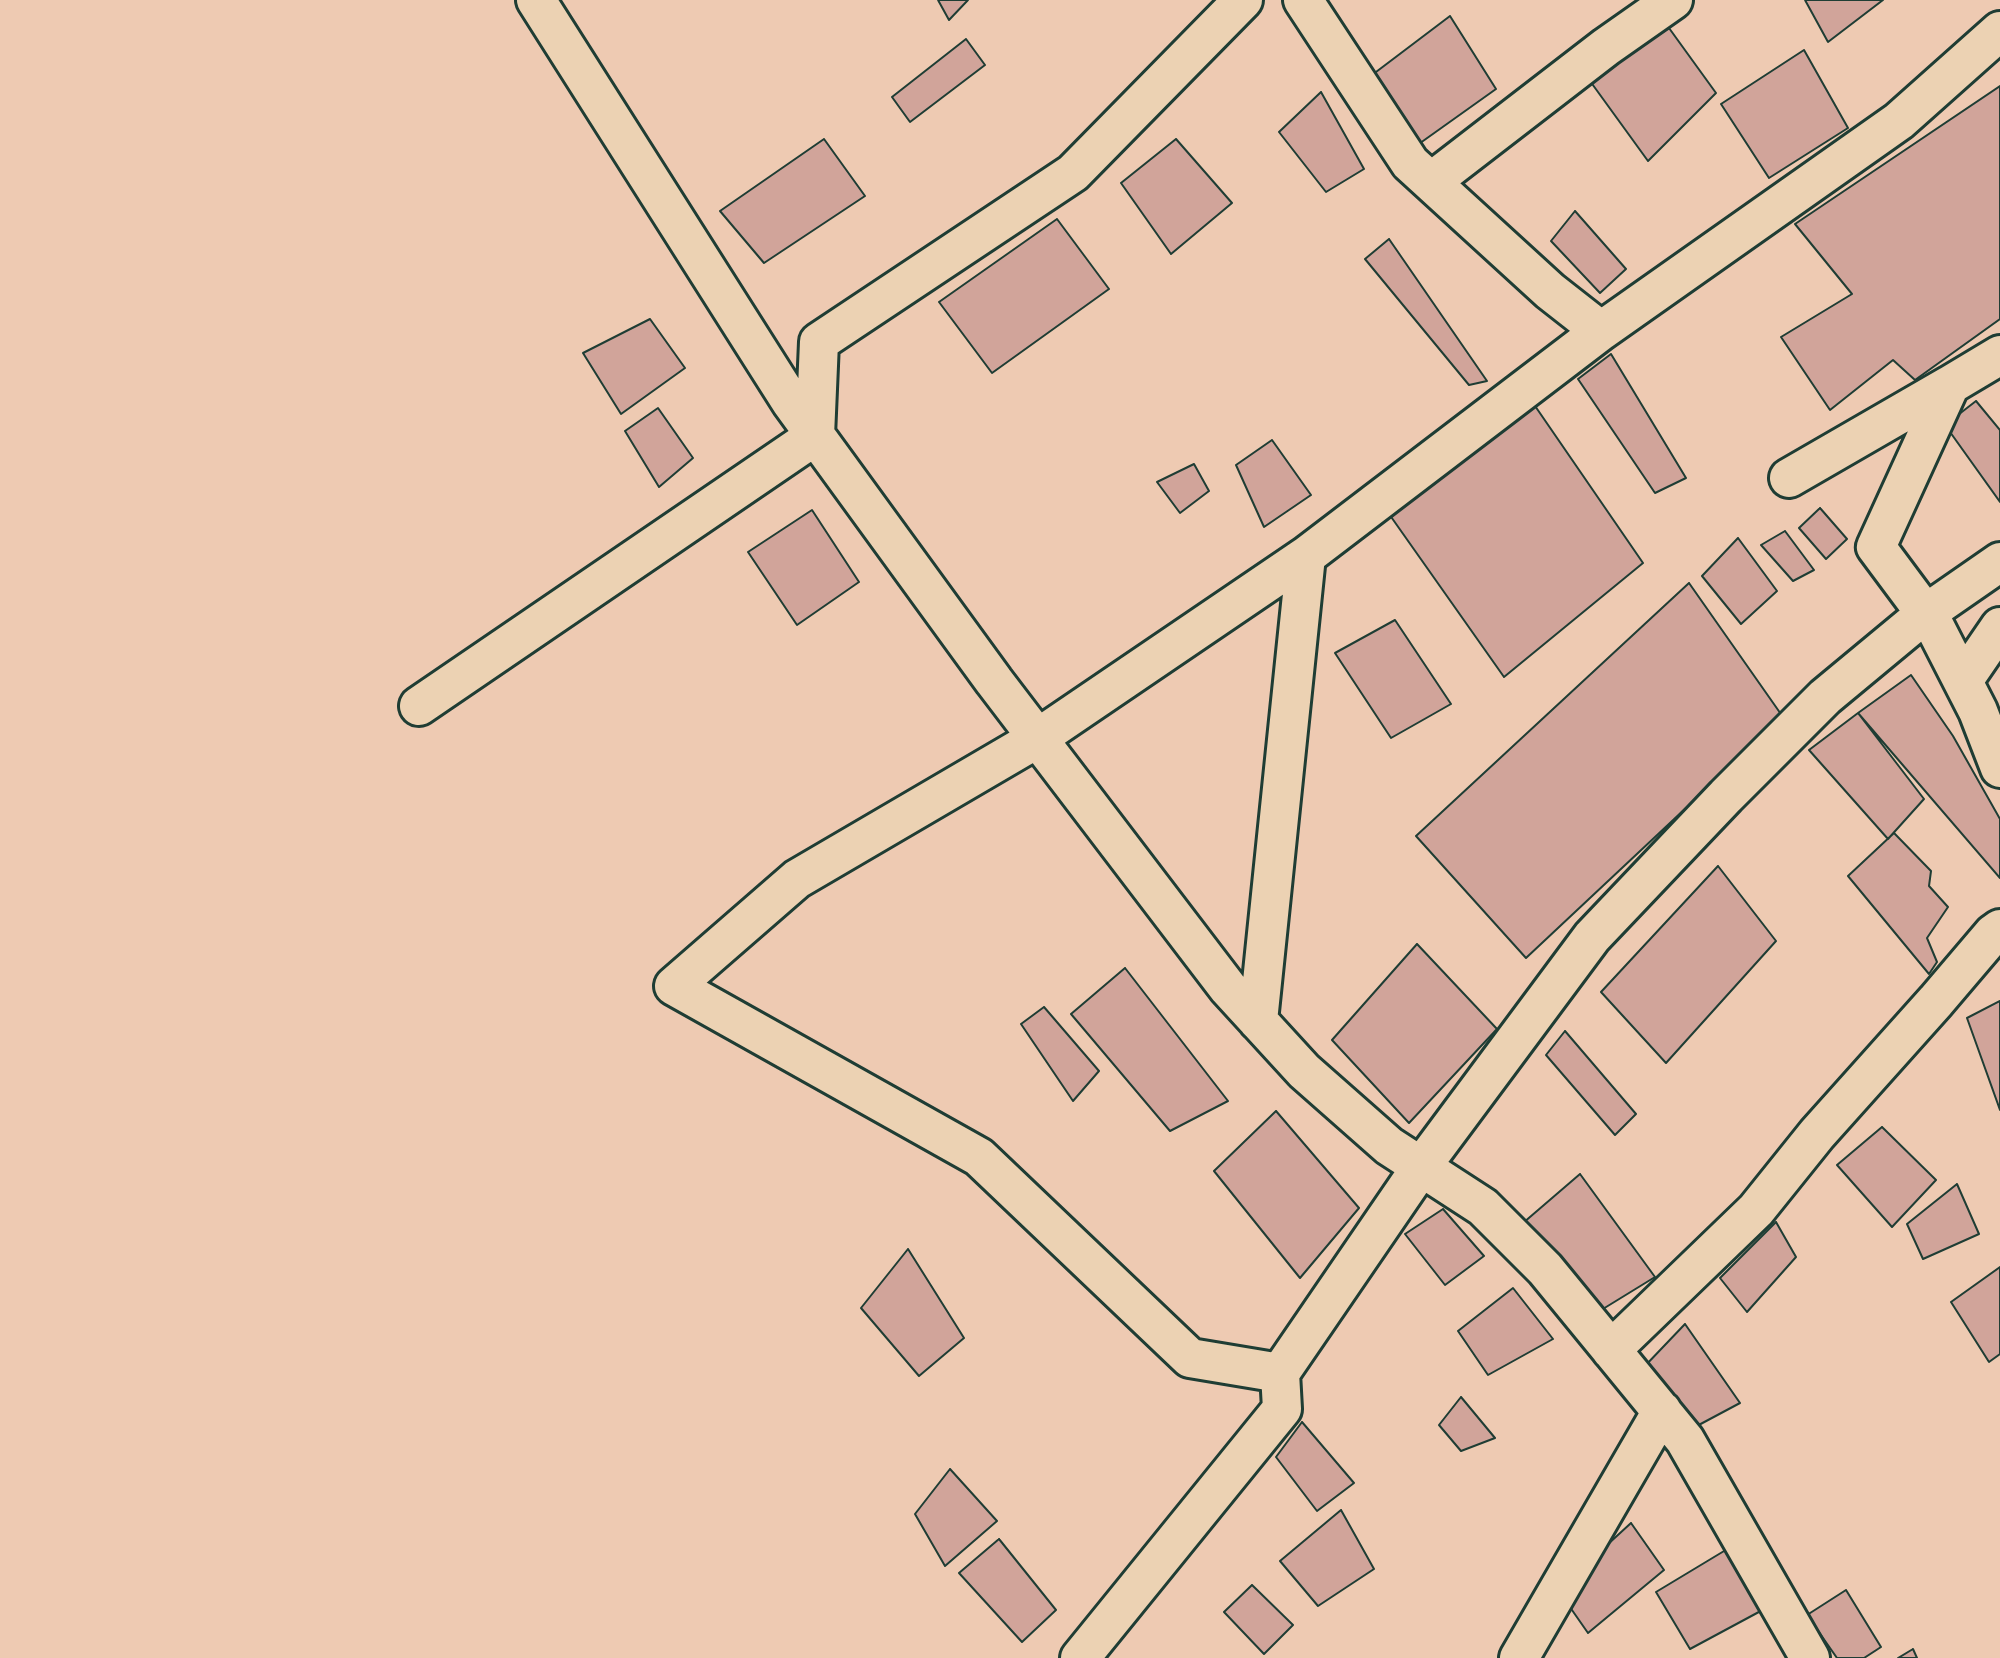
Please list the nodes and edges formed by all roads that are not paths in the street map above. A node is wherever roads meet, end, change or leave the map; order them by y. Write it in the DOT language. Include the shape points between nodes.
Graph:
graph roads {
  1 [pos="536,0"];
  2 [pos="1243,0"];
  3 [pos="1303,0"];
  4 [pos="1673,0"];
  5 [pos="1991,0"];
  6 [pos="2000,12"];
  7 [pos="2000,31"];
  8 [pos="1431,181"];
  9 [pos="1601,331"];
  10 [pos="2000,355"];
  11 [pos="1951,385"];
  12 [pos="815,436"];
  13 [pos="1789,478"];
  14 [pos="1306,556"];
  15 [pos="2000,562"];
  16 [pos="1925,614"];
  17 [pos="2000,628"];
  18 [pos="1962,681"];
  19 [pos="419,706"];
  20 [pos="1038,738"];
  21 [pos="2000,768"];
  22 [pos="2000,929"];
  23 [pos="1258,1021"];
  24 [pos="1421,1167"];
  25 [pos="1611,1350"];
  26 [pos="1280,1373"];
  27 [pos="1662,1411"];
  28 [pos="1080,1658"];
  29 [pos="1519,1658"];
  30 [pos="1810,1658"];
  1 -- 12 [label="street"];
  2 -- 12 [label="street" via="1073,173 819,342"];
  3 -- 8 [label="street" via="1410,163"];
  4 -- 8 [label="street"];
  5 -- 6 [label="street"];
  7 -- 9 [label="street" via="1899,121"];
  8 -- 9 [label="street" via="1550,292"];
  9 -- 14 [label="street"];
  10 -- 11 [label="street"];
  11 -- 13 [label="street"];
  11 -- 16 [label="street" via="1876,547"];
  12 -- 19 [label="street"];
  12 -- 20 [label="street"];
  14 -- 20 [label="street"];
  14 -- 23 [label="street"];
  15 -- 16 [label="street"];
  16 -- 18 [label="street"];
  16 -- 24 [label="street" via="1825,697 1592,937"];
  17 -- 18 [label="street"];
  18 -- 21 [label="street"];
  20 -- 23 [label="street"];
  20 -- 26 [label="street" via="797,878 674,986 979,1157 1190,1358"];
  22 -- 25 [label="street" via="1817,1133 1756,1210"];
  23 -- 24 [label="street" via="1314,1080 1389,1146"];
  24 -- 25 [label="street" via="1483,1207 1545,1269"];
  24 -- 26 [label="street"];
  25 -- 27 [label="street"];
  26 -- 28 [label="street" via="1282,1409"];
  27 -- 29 [label="street"];
  27 -- 30 [label="street" via="1685,1440"];
}
